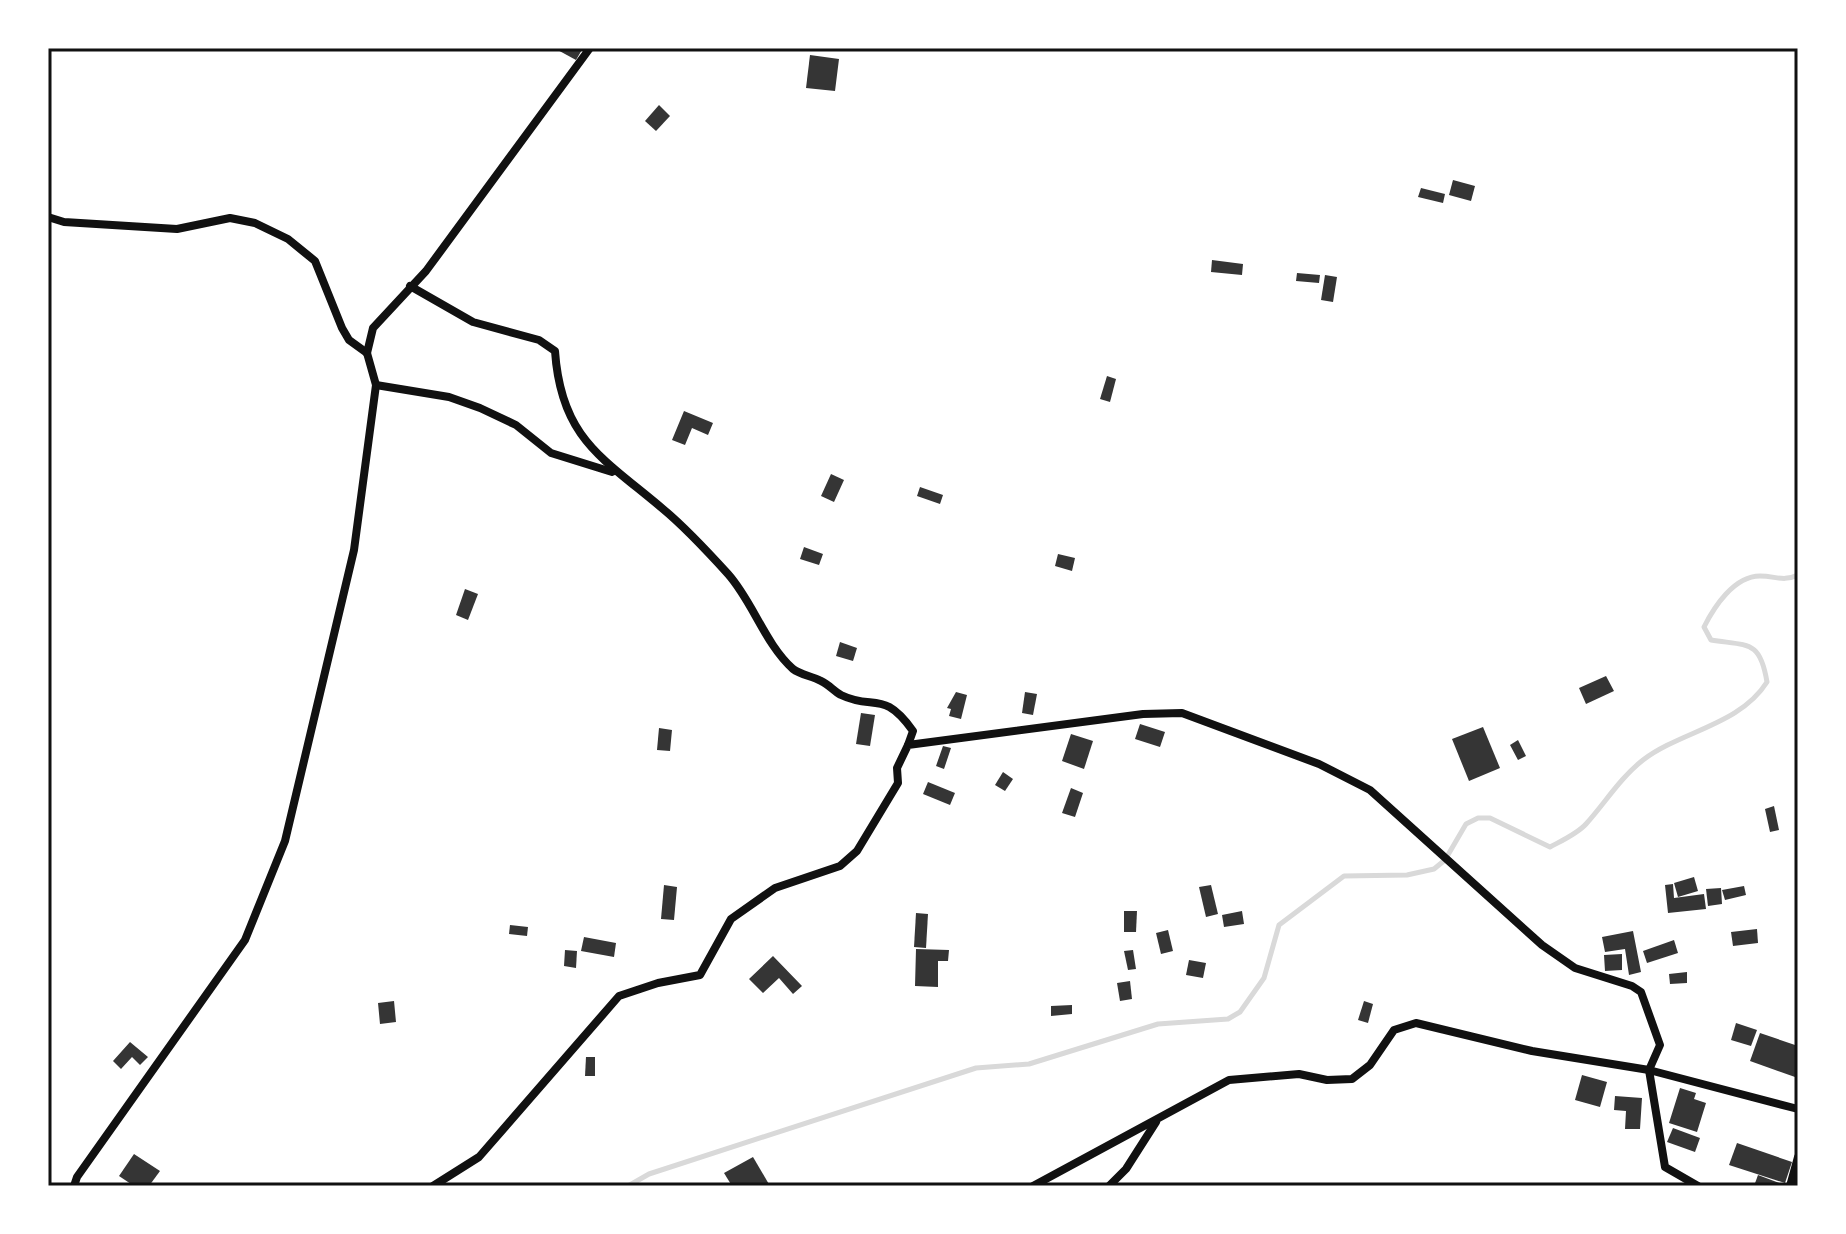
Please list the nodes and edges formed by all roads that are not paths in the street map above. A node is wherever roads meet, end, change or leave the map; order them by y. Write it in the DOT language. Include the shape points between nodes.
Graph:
graph roads {
  1 [pos="590,48"];
  2 [pos="48,217"];
  3 [pos="410,286"];
  4 [pos="367,353"];
  5 [pos="376,385"];
  6 [pos="615,473"];
  7 [pos="908,745"];
  8 [pos="1649,1070"];
  9 [pos="1798,1109"];
  10 [pos="1156,1121"];
  11 [pos="1798,1157"];
  12 [pos="74,1186"];
  13 [pos="433,1186"];
  14 [pos="1033,1186"];
  15 [pos="1109,1186"];
  16 [pos="1698,1186"];
  17 [pos="1790,1186"];
  1 -- 3 [label="street"];
  2 -- 4 [label="street" via="177,229 230,218 255,223 288,239 315,261 342,328"];
  3 -- 4 [label="street" via="373,328"];
  3 -- 6 [label="street" via="473,322 539,340 555,351 566,409 588,445"];
  4 -- 5 [label="street"];
  5 -- 6 [label="street" via="449,397 480,408 516,425 551,453"];
  5 -- 12 [label="street" via="354,550 285,841 245,940"];
  6 -- 7 [label="street" via="664,510 729,575 795,670 842,696 881,701 913,731"];
  7 -- 8 [label="street" via="1182,713 1319,764 1370,790 1553,953 1575,968 1641,992 1660,1045"];
  7 -- 13 [label="street" via="897,768 898,783 857,851 840,866 775,888 731,919 700,975 619,996 479,1157"];
  8 -- 9 [label="street"];
  8 -- 10 [label="street" via="1532,1051 1416,1023 1394,1030 1370,1065 1352,1079 1299,1074 1229,1080"];
  8 -- 16 [label="street" via="1665,1167"];
  10 -- 14 [label="street"];
  10 -- 15 [label="street"];
  11 -- 17 [label="street"];
}
